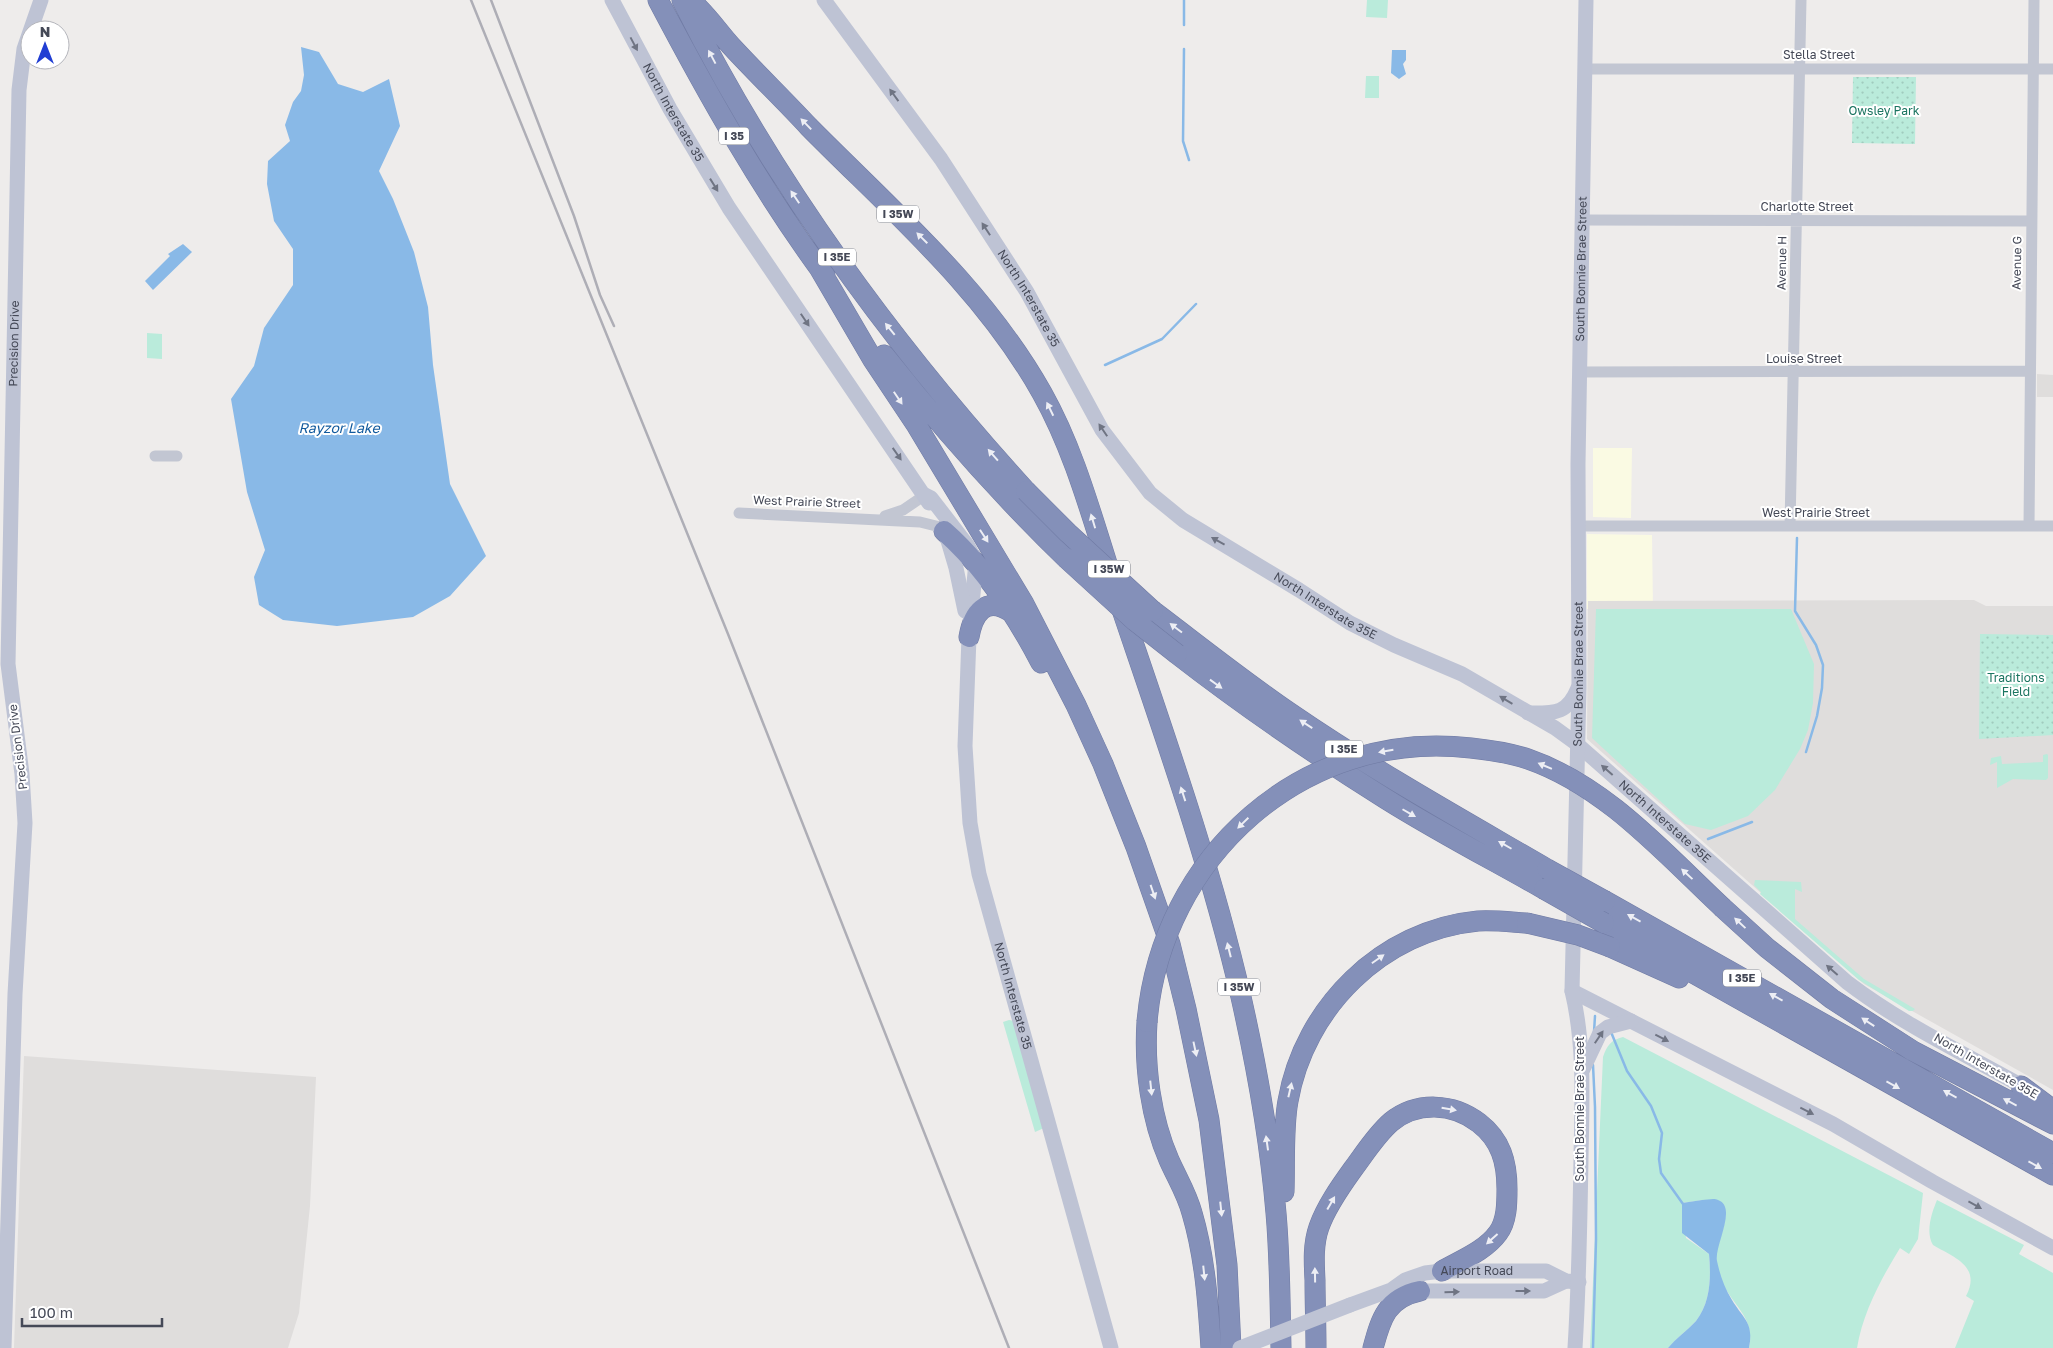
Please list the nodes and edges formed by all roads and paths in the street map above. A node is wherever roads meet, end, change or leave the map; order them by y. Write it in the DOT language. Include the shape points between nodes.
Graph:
graph roads {
  1 [pos="42,0"];
  2 [pos="612,0"];
  3 [pos="658,0"];
  4 [pos="682,0"];
  5 [pos="690,0"];
  6 [pos="824,0"];
  7 [pos="1586,0"];
  8 [pos="1800,0"];
  9 [pos="2034,0"];
  10 [pos="1585,69"];
  11 [pos="1799,69"];
  12 [pos="2033,69"];
  13 [pos="2053,69"];
  14 [pos="1583,220"];
  15 [pos="1796,221"];
  16 [pos="2031,221"];
  17 [pos="818,266"];
  18 [pos="2029,371"];
  19 [pos="1579,372"];
  20 [pos="1793,372"];
  21 [pos="155,456"];
  22 [pos="177,456"];
  23 [pos="925,495"];
  24 [pos="739,513"];
  25 [pos="874,518"];
  26 [pos="1578,526"];
  27 [pos="1790,526"];
  28 [pos="2029,526"];
  29 [pos="2053,526"];
  30 [pos="944,531"];
  31 [pos="976,562"];
  32 [pos="1260,566"];
  33 [pos="1011,612"];
  34 [pos="969,637"];
  35 [pos="1579,687"];
  36 [pos="1528,713"];
  37 [pos="1577,744"];
  38 [pos="1136,847"];
  39 [pos="1572,990"];
  40 [pos="1817,1015"];
  41 [pos="1631,1021"];
  42 [pos="1846,1036"];
  43 [pos="1835,1053"];
  44 [pos="1582,1071"];
  45 [pos="2021,1086"];
  46 [pos="2053,1104"];
  47 [pos="2053,1110"];
  48 [pos="2053,1124"];
  49 [pos="2053,1153"];
  50 [pos="2053,1174"];
  51 [pos="2053,1248"];
  52 [pos="1442,1270"];
  53 [pos="1280,1279"];
  54 [pos="1572,1282"];
  55 [pos="1391,1290"];
  56 [pos="1420,1292"];
  57 [pos="4,1348"];
  58 [pos="1111,1348"];
  59 [pos="1211,1348"];
  60 [pos="1231,1348"];
  61 [pos="1240,1348"];
  62 [pos="1281,1348"];
  63 [pos="1316,1348"];
  64 [pos="1373,1348"];
  65 [pos="1575,1348"];
  1 -- 57 [label="main road, Precision Drive" via="24,49 18,90 8,655 25,823 14,1023"];
  2 -- 23 [label="main road, North Interstate 35, one-way" via="670,110 728,208"];
  3 -- 17 [label="highway, I 35" via="754,170"];
  42 -- 4 [label="highway, I 35E, one-way, bridge" via="1388,776 1296,718 1153,611 1026,491 890,330 784,181 731,93"];
  53 -- 5 [label="highway, I 35W, one-way" via="1276,1212 1265,1126 1241,998 1221,920 1189,810 1079,478 1056,421 1042,393 998,326 950,267 804,121"];
  32 -- 6 [label="main road, North Interstate 35, one-way" via="1174,514 1134,474 1102,430 1027,292 941,159"];
  7 -- 10 [label="main road, South Bonnie Brae Street"];
  8 -- 11 [label="street, Avenue H"];
  9 -- 12 [label="street, Avenue G"];
  10 -- 11 [label="street, Stella Street"];
  10 -- 14 [label="main road, South Bonnie Brae Street"];
  11 -- 12 [label="street, Stella Street"];
  11 -- 15 [label="street, Avenue H"];
  12 -- 13 [label="street, Stella Street"];
  12 -- 16 [label="street, Avenue G"];
  14 -- 15 [label="street, Charlotte Street"];
  14 -- 19 [label="main road, South Bonnie Brae Street"];
  15 -- 16 [label="street, Charlotte Street"];
  15 -- 20 [label="street, Avenue H"];
  16 -- 18 [label="street, Avenue G"];
  17 -- 38 [label="highway, one-way" via="1024,604 1076,705"];
  17 -- 43 [label="highway, I 35E, one-way, bridge" via="882,353 1003,495 1066,558 1135,621 1177,654 1283,732 1443,833"];
  18 -- 20 [label="street, Louise Street"];
  18 -- 28 [label="street, Avenue G"];
  19 -- 20 [label="street, Louise Street"];
  19 -- 26 [label="main road, South Bonnie Brae Street"];
  20 -- 27 [label="street, Avenue H"];
  21 -- 22 [label="street"];
  23 -- 25 [label="street, West Prairie Street" via="898,513"];
  23 -- 30 [label="main road, North Interstate 35"];
  23 -- 31 [label="main road, North Interstate 35" via="931,498 968,546"];
  24 -- 25 [label="street, West Prairie Street"];
  25 -- 30 [label="street, West Prairie Street" via="929,523"];
  26 -- 27 [label="street, West Prairie Street"];
  26 -- 35 [label="main road, South Bonnie Brae Street"];
  27 -- 28 [label="street, West Prairie Street"];
  28 -- 29 [label="street, West Prairie Street"];
  30 -- 31 [label="highway"];
  30 -- 34 [label="main road, North Interstate 35" via="959,578"];
  31 -- 33 [label="highway"];
  31 -- 34 [label="main road, North Interstate 35"];
  36 -- 32 [label="main road, North Interstate 35E, one-way" via="1462,674 1363,630"];
  33 -- 34 [label="highway" via="995,606 983,609 973,620"];
  33 -- 38 [label="highway" via="1059,695 1082,746"];
  34 -- 58 [label="main road, North Interstate 35" via="966,754 973,848 985,902"];
  35 -- 36 [label="main road" via="1570,704 1560,711"];
  35 -- 37 [label="main road, South Bonnie Brae Street"];
  36 -- 37 [label="main road, North Interstate 35E"];
  37 -- 39 [label="main road, South Bonnie Brae Street"];
  45 -- 37 [label="main road, North Interstate 35E, one-way" via="1848,983"];
  38 -- 60 [label="highway, one-way" via="1170,944 1209,1120 1225,1246"];
  39 -- 41 [label="main road"];
  39 -- 44 [label="main road, South Bonnie Brae Street" via="1579,1021"];
  40 -- 42 [label="highway"];
  44 -- 41 [label="main road, one-way" via="1600,1033 1608,1027"];
  41 -- 51 [label="main road, one-way" via="1833,1124"];
  49 -- 42 [label="highway, I 35E, one-way"];
  43 -- 50 [label="highway, I 35E, one-way"];
  53 -- 43 [label="highway, one-way, bridge" via="1287,1103 1297,1064 1323,1013 1349,982 1384,955 1419,936 1478,922 1527,923 1578,935"];
  44 -- 54 [label="main road, South Bonnie Brae Street"];
  45 -- 46 [label="main road, North Interstate 35E"];
  45 -- 47 [label="highway"];
  48 -- 59 [label="highway, one-way, bridge" via="1913,1051 1832,999 1767,948 1604,798 1560,773 1528,759 1483,750 1429,745 1383,750 1340,762 1305,779 1246,818 1193,882 1164,941 1147,1022 1152,1098 1163,1142 1192,1212 1204,1265"];
  52 -- 54 [label="main road, Airport Road" via="1546,1271"];
  52 -- 55 [label="main road, Airport Road" via="1405,1280"];
  63 -- 52 [label="highway, one-way" via="1314,1248 1322,1221 1343,1184 1380,1133 1407,1112 1432,1107 1455,1109 1488,1130 1503,1154 1507,1174 1506,1211 1498,1233 1476,1252"];
  53 -- 62 [label="highway, I 35W"];
  56 -- 54 [label="main road, Airport Road, one-way" via="1544,1291"];
  54 -- 65 [label="main road, South Bonnie Brae Street"];
  55 -- 56 [label="main road, Airport Road"];
  55 -- 61 [label="main road, Airport Road, bridge"];
  56 -- 64 [label="highway" via="1406,1294 1394,1301 1386,1311"];
}
